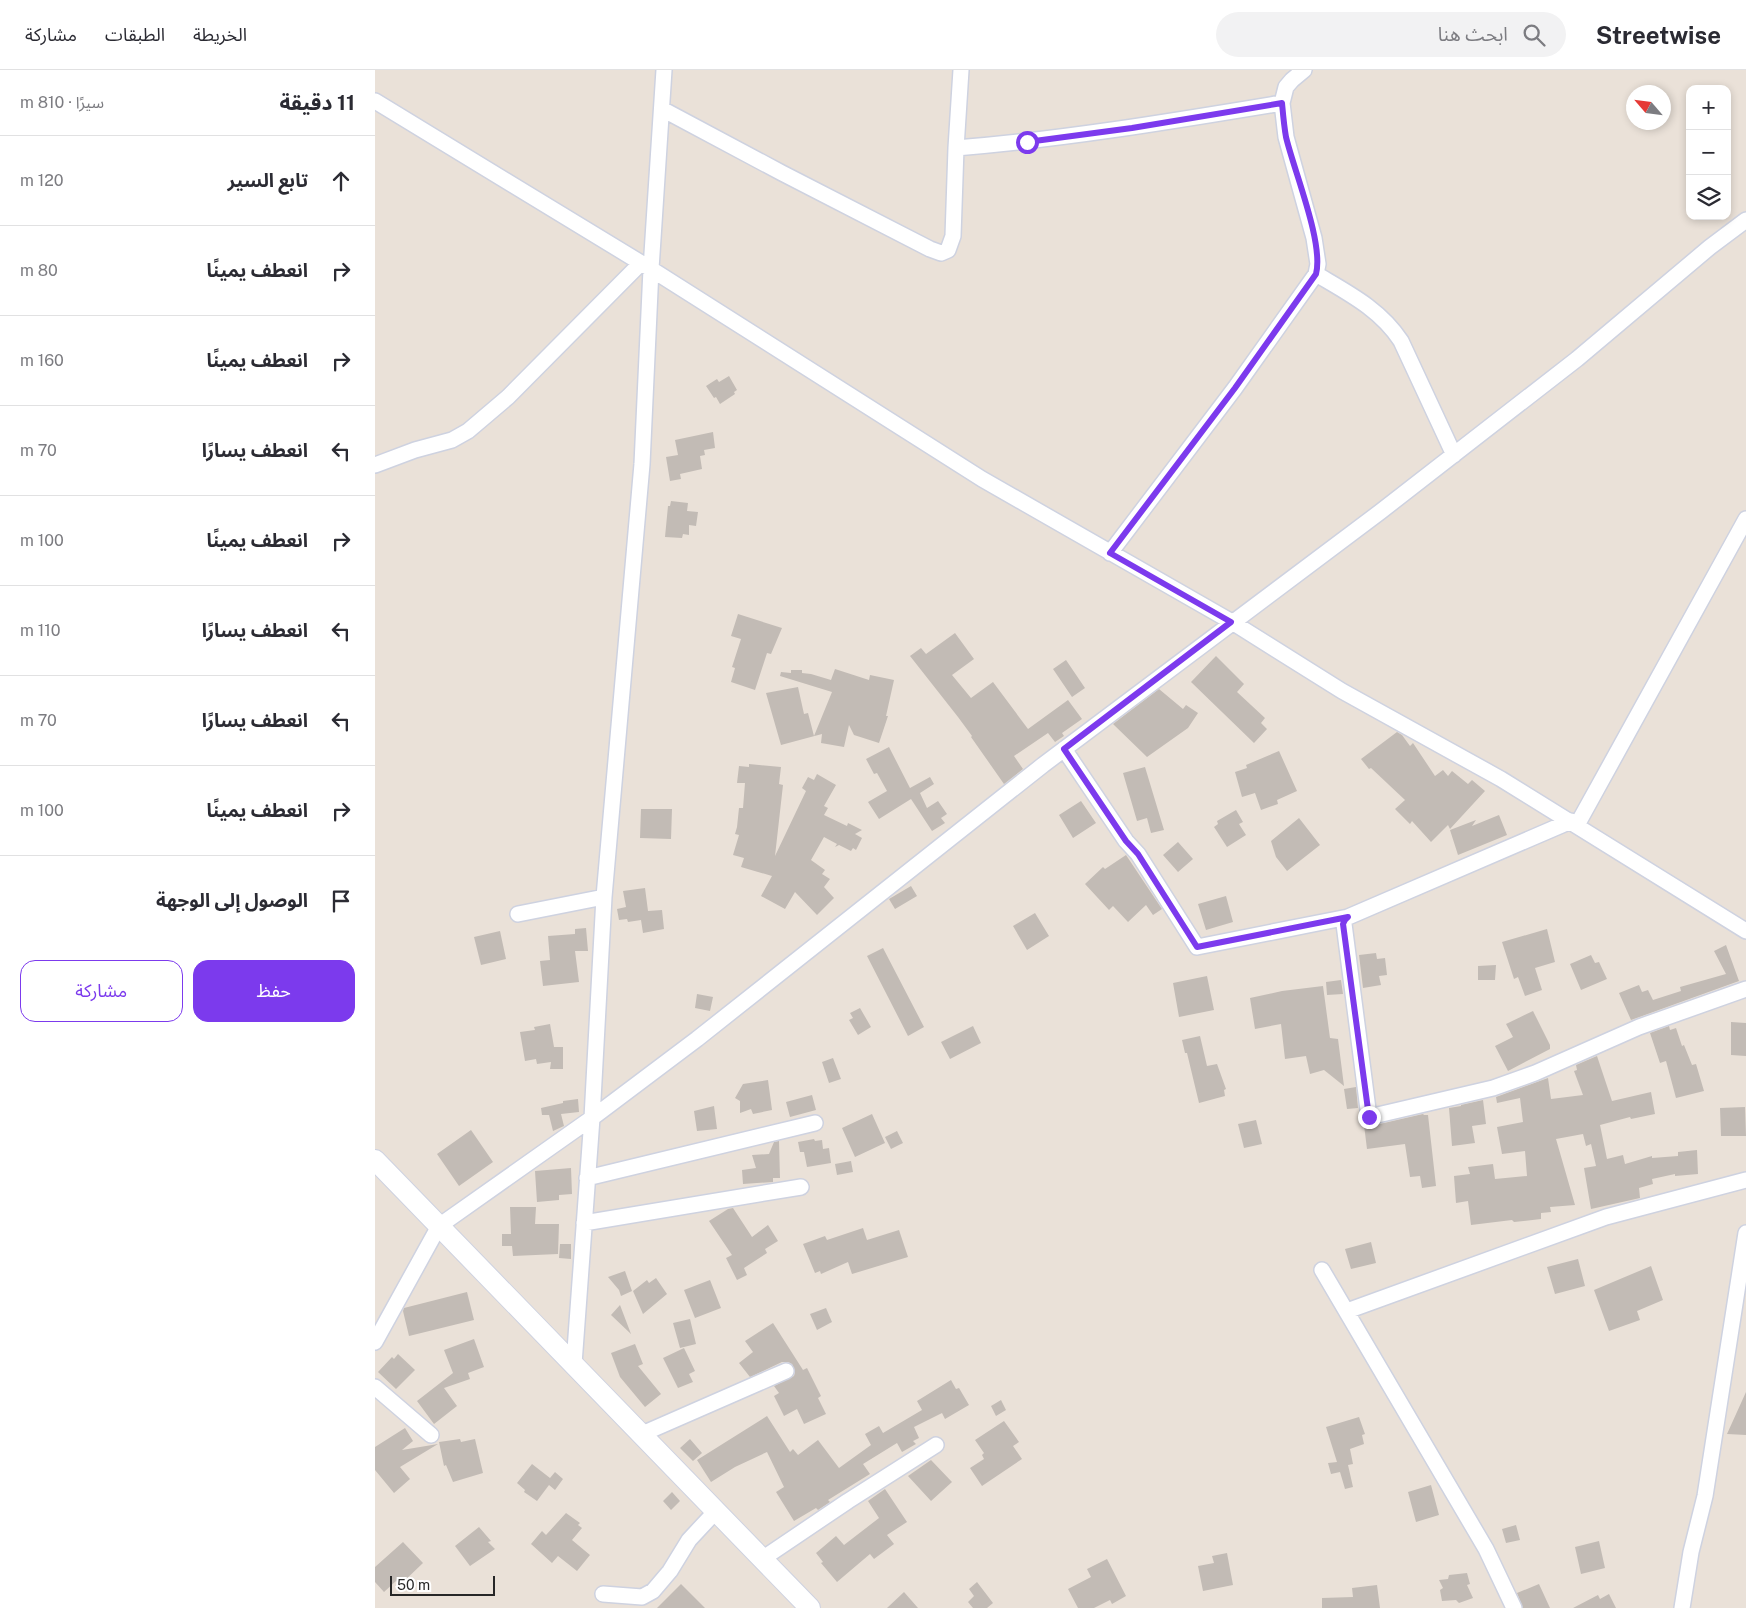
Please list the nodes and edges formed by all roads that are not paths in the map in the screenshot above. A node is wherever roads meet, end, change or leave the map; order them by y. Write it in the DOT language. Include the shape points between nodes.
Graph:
graph roads {
  1 [pos="664,70"];
  2 [pos="961,70"];
  3 [pos="1304,70"];
  4 [pos="375,101"];
  5 [pos="1282,103"];
  6 [pos="662,109"];
  7 [pos="956,148"];
  8 [pos="1746,220"];
  9 [pos="646,266"];
  10 [pos="1316,274"];
  11 [pos="1454,455"];
  12 [pos="375,465"];
  13 [pos="1746,519"];
  14 [pos="1110,553"];
  15 [pos="1231,622"];
  16 [pos="1064,749"];
  17 [pos="1574,823"];
  18 [pos="604,897"];
  19 [pos="518,914"];
  20 [pos="1348,917"];
  21 [pos="1746,931"];
  22 [pos="1746,989"];
  23 [pos="592,1118"];
  24 [pos="815,1124"];
  25 [pos="375,1160"];
  26 [pos="587,1178"];
  27 [pos="1746,1180"];
  28 [pos="801,1187"];
  29 [pos="584,1223"];
  30 [pos="439,1226"];
  31 [pos="1746,1233"];
  32 [pos="1322,1270"];
  33 [pos="1347,1311"];
  34 [pos="376,1336"];
  35 [pos="574,1364"];
  36 [pos="786,1371"];
  37 [pos="375,1387"];
  38 [pos="642,1434"];
  39 [pos="431,1435"];
  40 [pos="936,1445"];
  41 [pos="716,1511"];
  42 [pos="762,1559"];
  43 [pos="603,1594"];
  44 [pos="810,1608"];
  45 [pos="1514,1608"];
  46 [pos="1682,1608"];
  1 -- 6 [label="street"];
  2 -- 7 [label="street"];
  3 -- 5 [label="street" via="1286,87"];
  4 -- 9 [label="street"];
  5 -- 7 [label="street" via="1123,129"];
  5 -- 10 [label="street" via="1287,137 1314,238 1318,264"];
  6 -- 7 [label="street" via="941,253 948,250 953,236"];
  6 -- 9 [label="street"];
  8 -- 11 [label="street"];
  9 -- 12 [label="street" via="468,431 452,440"];
  9 -- 14 [label="street" via="914,437"];
  9 -- 18 [label="street" via="642,464"];
  10 -- 11 [label="street" via="1359,298 1394,330"];
  10 -- 14 [label="street" via="1235,388"];
  11 -- 15 [label="street"];
  13 -- 17 [label="street"];
  14 -- 15 [label="street"];
  15 -- 16 [label="street"];
  15 -- 17 [label="street" via="1342,690"];
  16 -- 20 [label="street" via="1138,854 1197,947"];
  16 -- 23 [label="street"];
  17 -- 20 [label="street"];
  17 -- 21 [label="street"];
  18 -- 19 [label="street"];
  18 -- 23 [label="street"];
  20 -- 22 [label="street" via="1343,924 1369,1117 1493,1088 1661,1019"];
  23 -- 26 [label="street"];
  23 -- 30 [label="street"];
  24 -- 26 [label="street"];
  25 -- 30 [label="street"];
  26 -- 29 [label="street"];
  27 -- 33 [label="street" via="1606,1217"];
  28 -- 29 [label="street"];
  29 -- 35 [label="street"];
  30 -- 34 [label="street"];
  30 -- 35 [label="street"];
  31 -- 46 [label="street" via="1705,1496"];
  32 -- 33 [label="street"];
  33 -- 45 [label="street" via="1486,1549"];
  35 -- 38 [label="street"];
  36 -- 38 [label="street"];
  37 -- 39 [label="street"];
  38 -- 41 [label="street"];
  40 -- 42 [label="street"];
  41 -- 42 [label="street"];
  41 -- 43 [label="street" via="689,1540 653,1590 642,1597"];
  42 -- 44 [label="street"];
}
